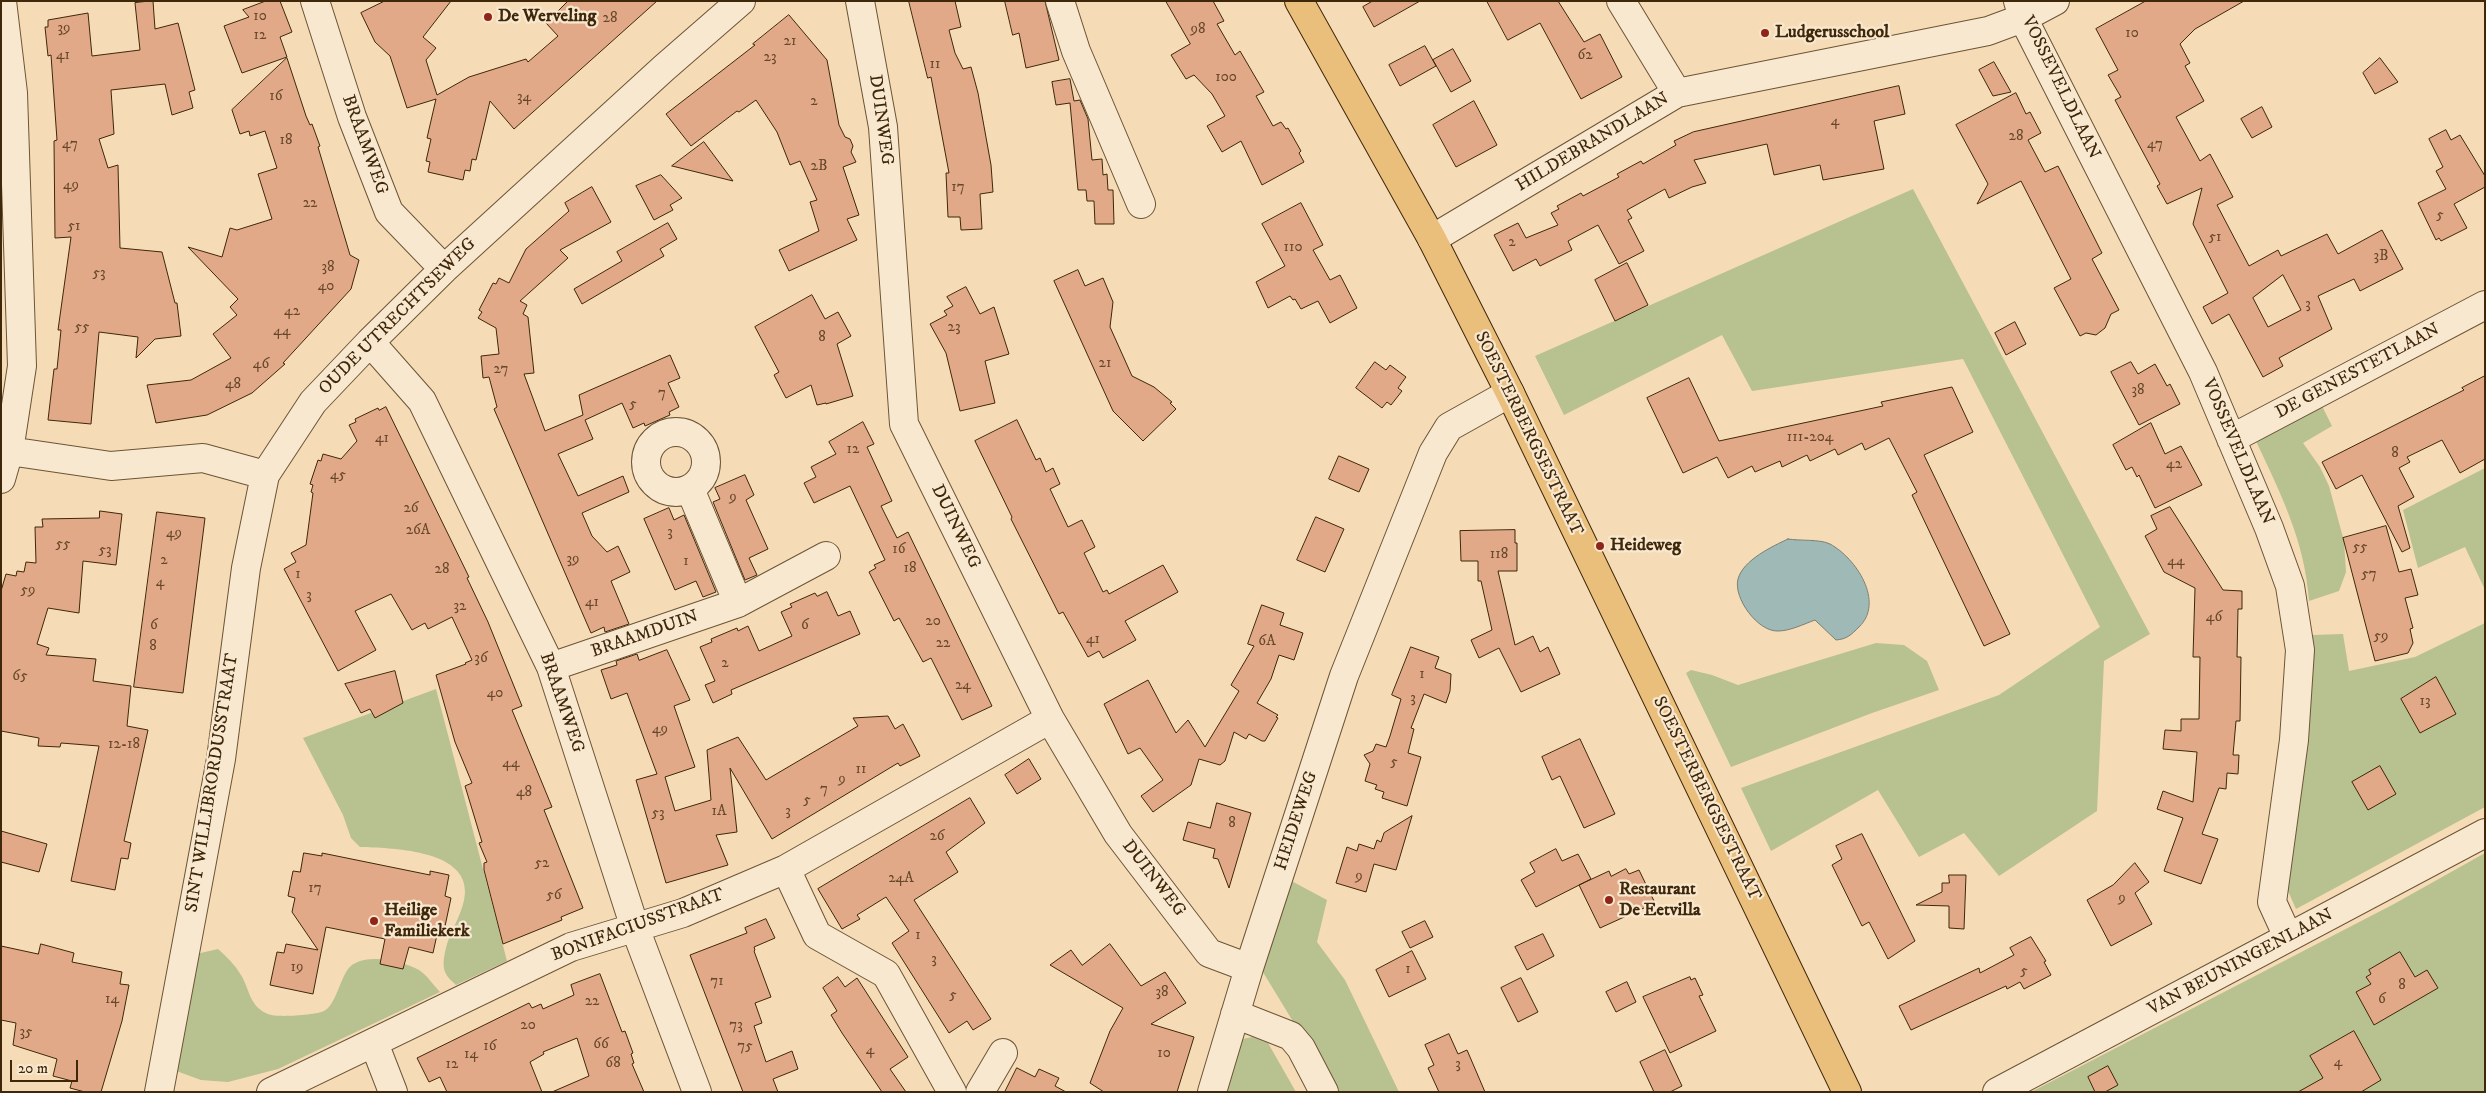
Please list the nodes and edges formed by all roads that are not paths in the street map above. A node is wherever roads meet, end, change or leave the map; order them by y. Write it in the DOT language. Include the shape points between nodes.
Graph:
graph roads {
  1 [pos="2,1"];
  2 [pos="315,1"];
  3 [pos="742,1"];
  4 [pos="860,1"];
  5 [pos="1060,1"];
  6 [pos="1299,1"];
  7 [pos="1622,1"];
  8 [pos="2055,1"];
  9 [pos="2021,10"];
  10 [pos="1676,93"];
  11 [pos="1141,204"];
  12 [pos="1432,239"];
  13 [pos="444,269"];
  14 [pos="2485,305"];
  15 [pos="370,342"];
  16 [pos="1510,393"];
  17 [pos="2232,439"];
  18 [pos="9,451"];
  19 [pos="265,474"];
  20 [pos="1,479"];
  21 [pos="690,489"];
  22 [pos="826,556"];
  23 [pos="738,603"];
  24 [pos="551,667"];
  25 [pos="1050,719"];
  26 [pos="2485,833"];
  27 [pos="786,870"];
  28 [pos="635,928"];
  29 [pos="2288,937"];
  30 [pos="1249,968"];
  31 [pos="1236,1014"];
  32 [pos="374,1043"];
  33 [pos="1003,1053"];
  34 [pos="158,1092"];
  35 [pos="271,1092"];
  36 [pos="393,1092"];
  37 [pos="697,1092"];
  38 [pos="952,1092"];
  39 [pos="980,1092"];
  40 [pos="1212,1092"];
  41 [pos="1324,1092"];
  42 [pos="1847,1092"];
  43 [pos="1997,1092"];
  1 -- 18 [label="street" via="13,93 22,366"];
  2 -- 13 [label="street, BRAAMWEG" via="352,117 389,212"];
  3 -- 13 [label="street, OUDE UTRECHTSEWEG"];
  4 -- 25 [label="street, DUINWEG" via="883,127 904,424"];
  5 -- 11 [label="street" via="1076,51"];
  6 -- 12 [label="main road, SOESTERBERGSESTRAAT"];
  7 -- 10 [label="street"];
  8 -- 9 [label="street, HILDEBRANDLAAN"];
  9 -- 10 [label="street, HILDEBRANDLAAN" via="1988,32"];
  9 -- 17 [label="street, VOSSEVELDLAAN" via="2203,372"];
  10 -- 12 [label="street, HILDEBRANDLAAN"];
  12 -- 16 [label="main road, SOESTERBERGSESTRAAT"];
  13 -- 15 [label="street, OUDE UTRECHTSEWEG"];
  14 -- 17 [label="street, DE GENESTETLAAN"];
  15 -- 19 [label="street, OUDE UTRECHTSEWEG" via="313,402"];
  15 -- 24 [label="street, BRAAMWEG" via="422,401"];
  16 -- 30 [label="street, HEIDEWEG" via="1449,427 1433,453 1344,676"];
  16 -- 42 [label="main road, SOESTERBERGSESTRAAT"];
  17 -- 29 [label="street, VOSSEVELDLAAN" via="2290,586 2300,650 2294,740 2272,888 2272,902"];
  18 -- 19 [label="street" via="111,466 203,458"];
  18 -- 20 [label="street"];
  19 -- 34 [label="street, SINT WILLIBRORDUSSTRAAT" via="246,568 221,759"];
  21 -- 23 [label="street"];
  22 -- 23 [label="street, BRAAMDUIN"];
  23 -- 24 [label="street, BRAAMDUIN"];
  24 -- 28 [label="street, BRAAMWEG"];
  25 -- 27 [label="street, BONIFACIUSSTRAAT"];
  25 -- 30 [label="street, DUINWEG" via="1118,834 1209,953"];
  26 -- 29 [label="street, VAN BEUNINGENLAAN"];
  27 -- 28 [label="street, BONIFACIUSSTRAAT" via="683,913"];
  27 -- 38 [label="street" via="817,935 886,974"];
  28 -- 32 [label="street, BONIFACIUSSTRAAT" via="571,947"];
  28 -- 37 [label="street, BRAAMWEG"];
  29 -- 43 [label="street, VAN BEUNINGENLAAN"];
  30 -- 31 [label="street, HEIDEWEG"];
  31 -- 40 [label="street, HEIDEWEG"];
  31 -- 41 [label="street" via="1291,1036 1301,1048"];
  32 -- 35 [label="street, BONIFACIUSSTRAAT"];
  32 -- 36 [label="street"];
  33 -- 39 [label="street"];
}
